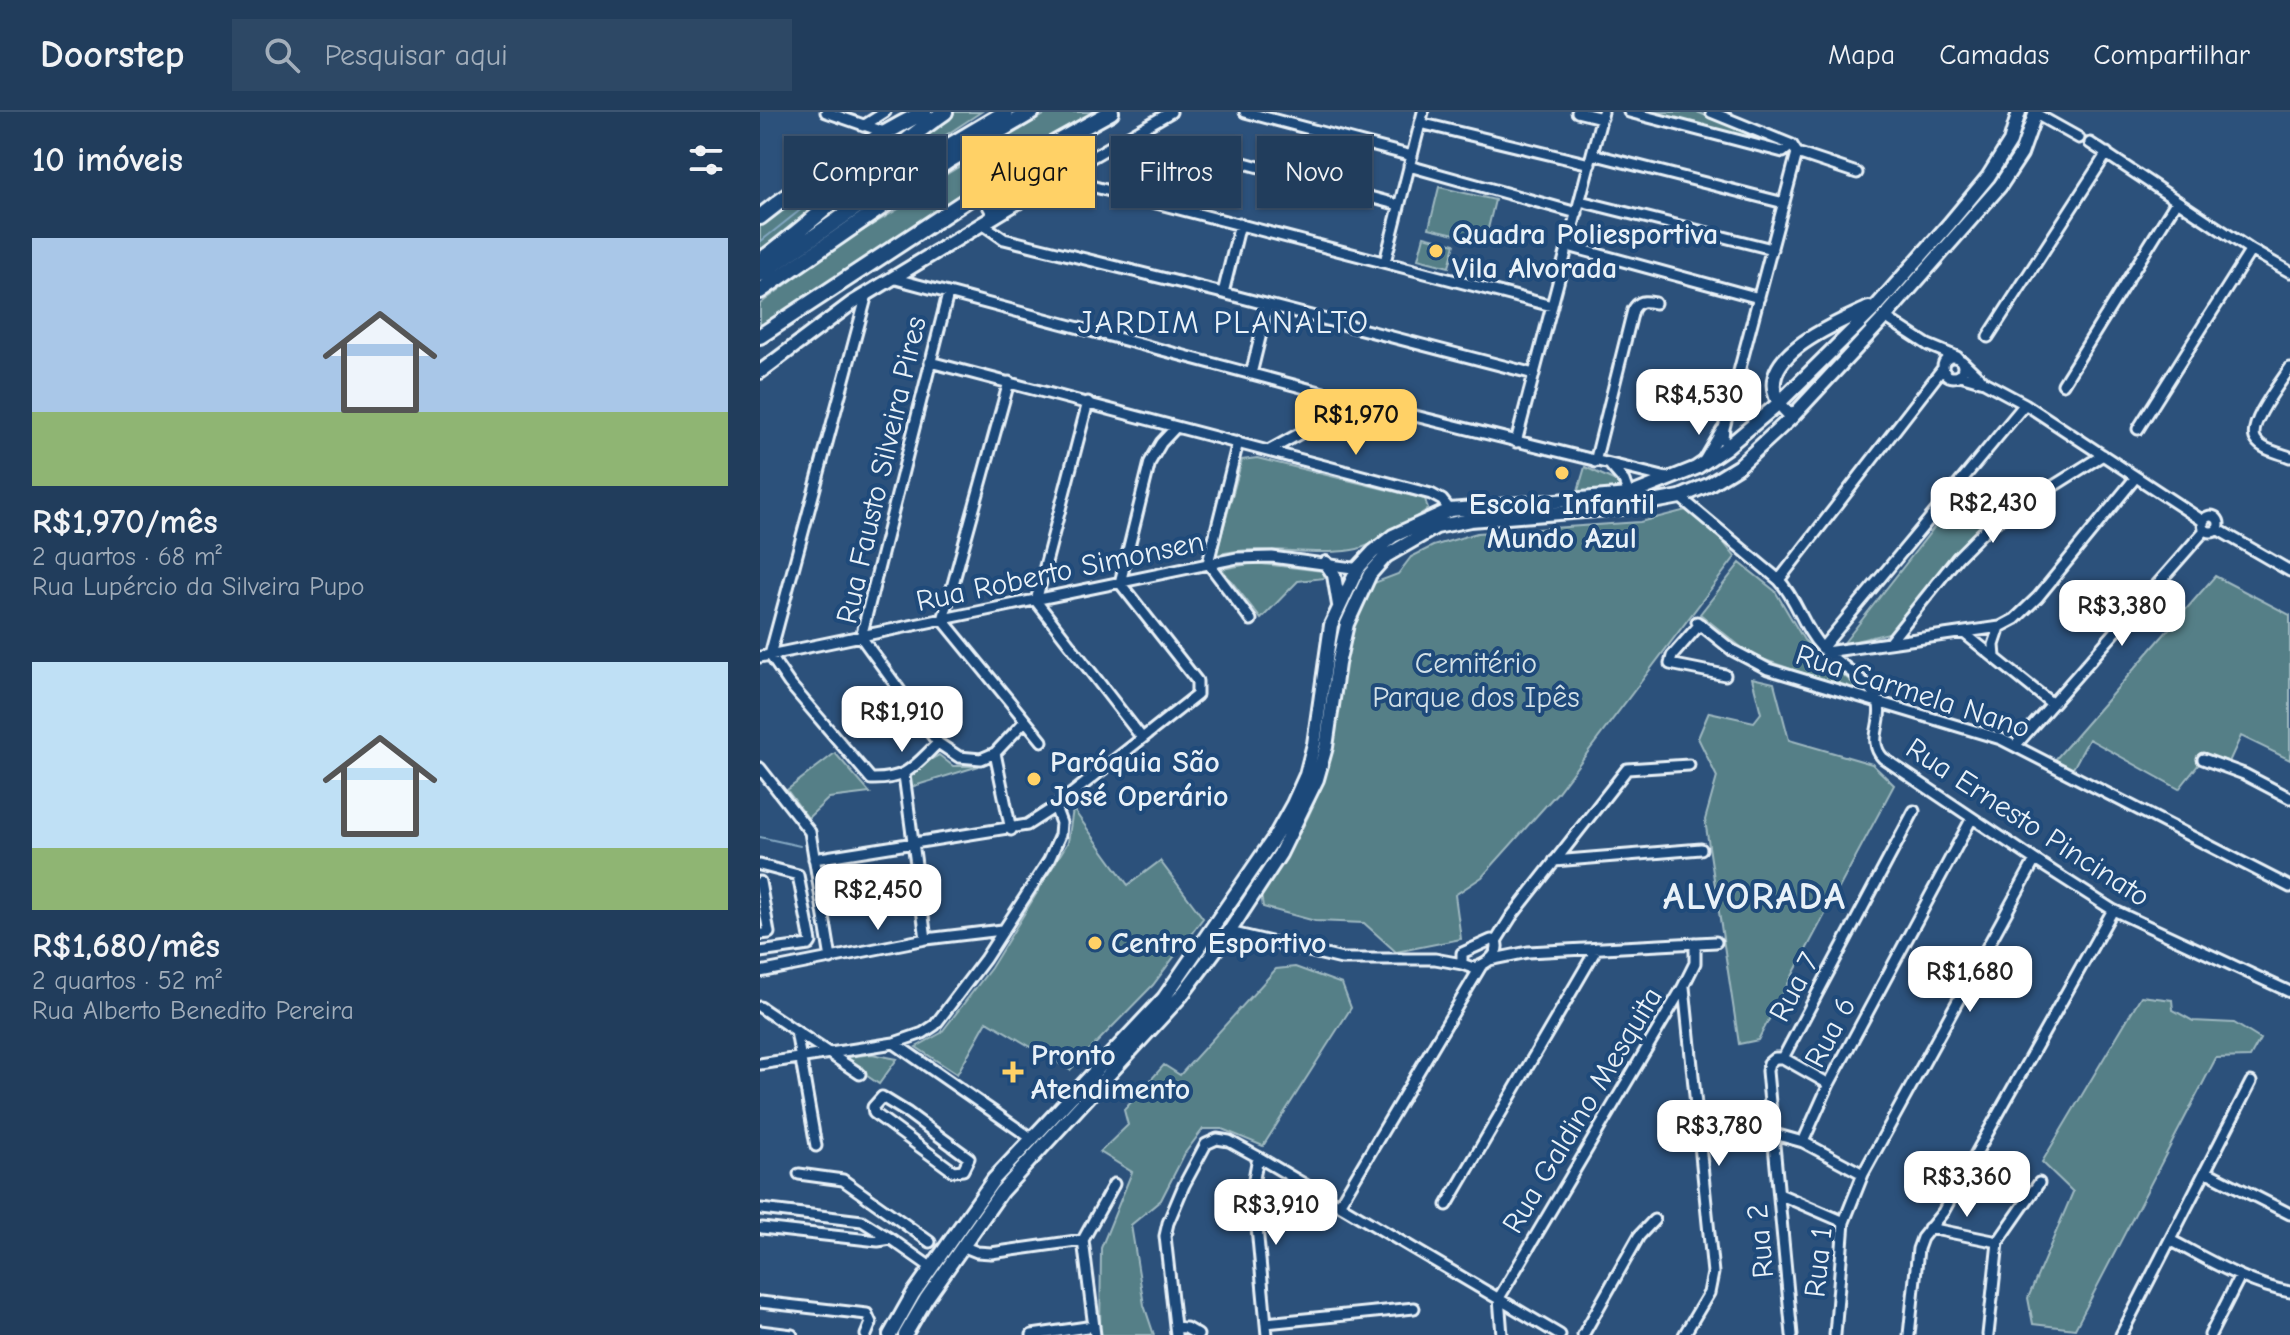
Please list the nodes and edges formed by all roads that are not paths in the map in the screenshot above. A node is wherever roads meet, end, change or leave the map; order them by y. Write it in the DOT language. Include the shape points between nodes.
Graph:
graph roads {
  1 [pos="826,112"];
  2 [pos="885,112"];
  3 [pos="924,112"];
  4 [pos="945,112"];
  5 [pos="1006,112"];
  6 [pos="1032,112"];
  7 [pos="1111,112"];
  8 [pos="1171,112"];
  9 [pos="1245,112"];
  10 [pos="1423,112"];
  11 [pos="1577,112"];
  12 [pos="1629,112"];
  13 [pos="1711,112"];
  14 [pos="2019,112"];
  15 [pos="2036,113"];
  16 [pos="1603,115"];
  17 [pos="1420,123"];
  18 [pos="863,126"];
  19 [pos="884,132"];
  20 [pos="1134,133"];
  21 [pos="1068,136"];
  22 [pos="2079,138"];
  23 [pos="2090,143"];
  24 [pos="1794,149"];
  25 [pos="2107,153"];
  26 [pos="1095,156"];
  27 [pos="1591,159"];
  28 [pos="1411,161"];
  29 [pos="1857,173"];
  30 [pos="1095,187"];
  31 [pos="1580,201"];
  32 [pos="962,202"];
  33 [pos="2176,202"];
  34 [pos="1784,203"];
  35 [pos="1399,205"];
  36 [pos="992,208"];
  37 [pos="1005,208"];
  38 [pos="1577,213"];
  39 [pos="995,214"];
  40 [pos="760,217"];
  41 [pos="981,223"];
  42 [pos="1240,224"];
  43 [pos="1568,246"];
  44 [pos="1772,249"];
  45 [pos="2251,250"];
  46 [pos="760,261"];
  47 [pos="1385,262"];
  48 [pos="2290,272"];
  49 [pos="760,274"];
  50 [pos="892,278"];
  51 [pos="760,291"];
  52 [pos="1223,293"];
  53 [pos="867,294"];
  54 [pos="948,294"];
  55 [pos="1759,298"];
  56 [pos="1655,303"];
  57 [pos="1268,305"];
  58 [pos="1552,306"];
  59 [pos="1880,312"];
  60 [pos="760,336"];
  61 [pos="1988,337"];
  62 [pos="1928,345"];
  63 [pos="1960,359"];
  64 [pos="930,362"];
  65 [pos="1943,366"];
  66 [pos="2290,368"];
  67 [pos="760,372"];
  68 [pos="1251,374"];
  69 [pos="1534,374"];
  70 [pos="1957,376"];
  71 [pos="1009,382"];
  72 [pos="1984,382"];
  73 [pos="2063,384"];
  74 [pos="1926,392"];
  75 [pos="1346,399"];
  76 [pos="1088,402"];
  77 [pos="1779,403"];
  78 [pos="2025,404"];
  79 [pos="1792,417"];
  80 [pos="1176,427"];
  81 [pos="1724,428"];
  82 [pos="2138,429"];
  83 [pos="1299,434"];
  84 [pos="1238,442"];
  85 [pos="1516,442"];
  86 [pos="1727,447"];
  87 [pos="1270,450"];
  88 [pos="2103,455"];
  89 [pos="2290,457"];
  90 [pos="1305,460"];
  91 [pos="1595,462"];
  92 [pos="1611,466"];
  93 [pos="1699,466"];
  94 [pos="1739,466"];
  95 [pos="2136,477"];
  96 [pos="1671,479"];
  97 [pos="1629,495"];
  98 [pos="1680,497"];
  99 [pos="1450,510"];
  100 [pos="2204,525"];
  101 [pos="1433,529"];
  102 [pos="1208,563"];
  103 [pos="1326,563"];
  104 [pos="1358,568"];
  105 [pos="2290,571"];
  106 [pos="1370,574"];
  107 [pos="1779,580"];
  108 [pos="1120,583"];
  109 [pos="1036,601"];
  110 [pos="1340,607"];
  111 [pos="943,620"];
  112 [pos="1251,620"];
  113 [pos="2000,627"];
  114 [pos="1964,633"];
  115 [pos="861,637"];
  116 [pos="1889,643"];
  117 [pos="1824,650"];
  118 [pos="765,656"];
  119 [pos="1995,657"];
  120 [pos="1725,675"];
  121 [pos="2051,703"];
  122 [pos="1879,704"];
  123 [pos="1025,721"];
  124 [pos="1142,738"];
  125 [pos="1042,741"];
  126 [pos="938,743"];
  127 [pos="2015,746"];
  128 [pos="995,753"];
  129 [pos="2203,759"];
  130 [pos="1689,765"];
  131 [pos="760,768"];
  132 [pos="904,775"];
  133 [pos="2290,798"];
  134 [pos="1055,807"];
  135 [pos="1914,811"];
  136 [pos="1972,818"];
  137 [pos="1011,830"];
  138 [pos="914,842"];
  139 [pos="1701,849"];
  140 [pos="814,859"];
  141 [pos="2035,860"];
  142 [pos="1554,861"];
  143 [pos="760,865"];
  144 [pos="760,882"];
  145 [pos="2290,887"];
  146 [pos="2113,910"];
  147 [pos="1222,914"];
  148 [pos="1002,930"];
  149 [pos="1229,932"];
  150 [pos="760,934"];
  151 [pos="926,939"];
  152 [pos="1497,942"];
  153 [pos="1716,942"];
  154 [pos="1695,943"];
  155 [pos="1597,948"];
  156 [pos="760,952"];
  157 [pos="1528,952"];
  158 [pos="1462,953"];
  159 [pos="831,959"];
  160 [pos="1435,959"];
  161 [pos="1485,963"];
  162 [pos="1464,965"];
  163 [pos="760,972"];
  164 [pos="1683,987"];
  165 [pos="1465,989"];
  166 [pos="2290,992"];
  167 [pos="760,1007"];
  168 [pos="796,1031"];
  169 [pos="894,1043"];
  170 [pos="828,1052"];
  171 [pos="801,1057"];
  172 [pos="1783,1058"];
  173 [pos="1103,1063"];
  174 [pos="760,1064"];
  175 [pos="860,1074"];
  176 [pos="2251,1082"];
  177 [pos="1829,1084"];
  178 [pos="1097,1090"];
  179 [pos="1774,1134"];
  180 [pos="1031,1138"];
  181 [pos="1803,1142"];
  182 [pos="816,1146"];
  183 [pos="1258,1157"];
  184 [pos="969,1158"];
  185 [pos="2205,1171"];
  186 [pos="799,1174"];
  187 [pos="1863,1174"];
  188 [pos="2039,1183"];
  189 [pos="1114,1184"];
  190 [pos="1779,1194"];
  191 [pos="1339,1205"];
  192 [pos="1447,1205"];
  193 [pos="761,1209"];
  194 [pos="2290,1214"];
  195 [pos="1654,1220"];
  196 [pos="1844,1222"];
  197 [pos="762,1228"];
  198 [pos="1929,1228"];
  199 [pos="891,1239"];
  200 [pos="1083,1240"];
  201 [pos="2170,1240"];
  202 [pos="930,1242"];
  203 [pos="1998,1242"];
  204 [pos="962,1246"];
  205 [pos="932,1268"];
  206 [pos="2240,1276"];
  207 [pos="2290,1292"];
  208 [pos="1499,1298"];
  209 [pos="760,1302"];
  210 [pos="1414,1308"];
  211 [pos="1266,1323"];
  212 [pos="760,1331"];
  213 [pos="1095,1331"];
  214 [pos="1175,1331"];
  215 [pos="792,1335"];
  216 [pos="866,1335"];
  217 [pos="890,1335"];
  218 [pos="905,1335"];
  219 [pos="1032,1335"];
  220 [pos="1198,1335"];
  221 [pos="1267,1335"];
  222 [pos="1502,1335"];
  223 [pos="1560,1335"];
  224 [pos="1583,1335"];
  225 [pos="1684,1335"];
  226 [pos="1792,1335"];
  227 [pos="1835,1335"];
  228 [pos="1909,1335"];
  229 [pos="1988,1335"];
  230 [pos="2121,1335"];
  231 [pos="2210,1335"];
  1 -- 18 [label="street"];
  2 -- 18 [label="street"];
  3 -- 19 [label="highway"];
  4 -- 46 [label="highway"];
  5 -- 49 [label="highway" via="917,165"];
  6 -- 51 [label="highway" via="948,161"];
  7 -- 21 [label="highway"];
  8 -- 20 [label="street"];
  9 -- 28 [label="street"];
  10 -- 17 [label="street"];
  11 -- 16 [label="street"];
  12 -- 24 [label="street" via="1783,152"];
  13 -- 24 [label="street"];
  14 -- 59 [label="main road" via="2010,142 1988,177"];
  15 -- 22 [label="street"];
  15 -- 59 [label="main road" via="2021,154 2000,186"];
  16 -- 27 [label="street"];
  17 -- 27 [label="street"];
  17 -- 28 [label="street"];
  18 -- 19 [label="street"];
  19 -- 40 [label="highway"];
  20 -- 26 [label="street"];
  20 -- 35 [label="street"];
  23 -- 25 [label="street"];
  24 -- 29 [label="street"];
  24 -- 34 [label="street"];
  25 -- 33 [label="street"];
  25 -- 61 [label="street"];
  27 -- 31 [label="street"];
  27 -- 34 [label="street"];
  28 -- 35 [label="street"];
  28 -- 38 [label="street"];
  30 -- 42 [label="street"];
  31 -- 38 [label="street"];
  31 -- 44 [label="street"];
  32 -- 60 [label="highway"];
  33 -- 45 [label="street"];
  33 -- 73 [label="street"];
  34 -- 44 [label="street"];
  35 -- 47 [label="street"];
  36 -- 39 [label="highway"];
  37 -- 39 [label="main road"];
  38 -- 43 [label="street"];
  39 -- 41 [label="main road"];
  41 -- 50 [label="main road"];
  41 -- 52 [label="street" via="1004,239"];
  42 -- 47 [label="street"];
  42 -- 52 [label="street"];
  43 -- 55 [label="street"];
  43 -- 58 [label="street"];
  44 -- 55 [label="street"];
  45 -- 48 [label="street"];
  45 -- 82 [label="street"];
  47 -- 58 [label="street"];
  50 -- 53 [label="main road"];
  50 -- 54 [label="street"];
  52 -- 57 [label="street"];
  53 -- 67 [label="main road"];
  53 -- 118 [label="street"];
  54 -- 64 [label="street, Rua Fausto Silveira Pires"];
  54 -- 68 [label="street"];
  55 -- 81 [label="street"];
  56 -- 91 [label="street" via="1637,303 1633,310"];
  57 -- 68 [label="street"];
  57 -- 69 [label="street"];
  58 -- 69 [label="street"];
  59 -- 62 [label="street"];
  59 -- 77 [label="main road"];
  59 -- 77 [label="main road" via="1826,328 1806,340 1778,370 1774,393"];
  59 -- 79 [label="main road"];
  62 -- 63 [label="street"];
  62 -- 65 [label="street"];
  63 -- 65 [label="street" via="1950,357"];
  63 -- 70 [label="street" via="1964,367"];
  63 -- 72 [label="street"];
  64 -- 71 [label="street"];
  64 -- 115 [label="street, Rua Fausto Silveira Pires"];
  65 -- 70 [label="street" via="1948,376"];
  65 -- 74 [label="street"];
  66 -- 89 [label="street" via="2253,432 2264,448"];
  68 -- 75 [label="street"];
  69 -- 85 [label="street"];
  70 -- 72 [label="street"];
  70 -- 74 [label="street"];
  71 -- 76 [label="street"];
  71 -- 111 [label="street"];
  72 -- 78 [label="street"];
  74 -- 107 [label="street"];
  75 -- 83 [label="street"];
  75 -- 85 [label="street"];
  76 -- 80 [label="street"];
  76 -- 109 [label="street"];
  77 -- 79 [label="main road"];
  77 -- 86 [label="main road"];
  78 -- 88 [label="street"];
  78 -- 117 [label="street"];
  79 -- 94 [label="main road"];
  80 -- 84 [label="street"];
  80 -- 108 [label="street" via="1150,462"];
  81 -- 86 [label="street"];
  81 -- 93 [label="street"];
  83 -- 87 [label="street"];
  83 -- 90 [label="street" via="1296,448"];
  84 -- 87 [label="street"];
  84 -- 102 [label="street"];
  85 -- 91 [label="street"];
  86 -- 93 [label="main road"];
  86 -- 94 [label="main road"];
  87 -- 90 [label="street"];
  88 -- 95 [label="street"];
  88 -- 116 [label="street" via="1988,527"];
  90 -- 99 [label="street" via="1431,494"];
  91 -- 92 [label="street"];
  92 -- 96 [label="street"];
  92 -- 97 [label="street"];
  93 -- 96 [label="main road"];
  93 -- 98 [label="main road" via="1677,489"];
  94 -- 98 [label="main road"];
  95 -- 100 [label="street"];
  95 -- 113 [label="street" via="2038,597"];
  96 -- 97 [label="main road"];
  97 -- 99 [label="main road"];
  98 -- 101 [label="main road" via="1621,508 1470,520"];
  98 -- 107 [label="street"];
  99 -- 101 [label="main road"];
  99 -- 104 [label="main road" via="1393,536"];
  100 -- 105 [label="street"];
  100 -- 121 [label="street"];
  101 -- 106 [label="main road" via="1386,556"];
  102 -- 103 [label="street, Rua Roberto Simonsen" via="1272,557"];
  102 -- 108 [label="street, Rua Roberto Simonsen"];
  102 -- 112 [label="street"];
  103 -- 104 [label="street, Rua Roberto Simonsen"];
  103 -- 110 [label="main road"];
  104 -- 106 [label="street, Rua Roberto Simonsen"];
  104 -- 110 [label="main road"];
  106 -- 149 [label="main road" via="1347,624 1317,779 1280,854"];
  107 -- 117 [label="street"];
  108 -- 109 [label="street, Rua Roberto Simonsen"];
  108 -- 124 [label="street" via="1197,681 1199,691"];
  109 -- 111 [label="street, Rua Roberto Simonsen"];
  109 -- 124 [label="street"];
  110 -- 147 [label="main road" via="1331,625 1306,775 1274,838"];
  111 -- 115 [label="street, Rua Roberto Simonsen"];
  111 -- 123 [label="street"];
  113 -- 114 [label="street"];
  113 -- 119 [label="street"];
  114 -- 116 [label="street"];
  114 -- 119 [label="street"];
  115 -- 118 [label="street, Rua Roberto Simonsen"];
  115 -- 126 [label="street, Rua Fausto Silveira Pires"];
  116 -- 117 [label="street"];
  117 -- 122 [label="street" via="1873,692"];
  118 -- 132 [label="street" via="871,779"];
  119 -- 121 [label="street"];
  120 -- 122 [label="street, Rua Carmela Nano" via="1670,664 1699,623 1748,661"];
  121 -- 127 [label="street"];
  122 -- 127 [label="street, Rua Carmela Nano"];
  122 -- 136 [label="street, Rua Ernesto Pincinato" via="1876,751"];
  123 -- 125 [label="street"];
  123 -- 128 [label="street"];
  124 -- 134 [label="street"];
  126 -- 128 [label="street, Rua Fausto Silveira Pires" via="968,759"];
  126 -- 132 [label="street"];
  127 -- 145 [label="street, Rua Carmela Nano"];
  128 -- 137 [label="street"];
  129 -- 133 [label="street"];
  130 -- 142 [label="street" via="1627,769"];
  131 -- 140 [label="street" via="810,832"];
  132 -- 138 [label="street"];
  134 -- 137 [label="street"];
  134 -- 148 [label="street" via="1061,823 1057,845"];
  135 -- 172 [label="street, Rua 7"];
  136 -- 141 [label="street, Rua Ernesto Pincinato"];
  136 -- 177 [label="street, Rua 6"];
  137 -- 138 [label="street"];
  138 -- 140 [label="street"];
  138 -- 151 [label="street"];
  139 -- 142 [label="street"];
  140 -- 159 [label="street"];
  141 -- 146 [label="street, Rua Ernesto Pincinato"];
  141 -- 187 [label="street, Rua 1"];
  142 -- 152 [label="street"];
  143 -- 156 [label="street" via="798,875 811,942"];
  144 -- 150 [label="street" via="769,933"];
  146 -- 166 [label="street, Rua Ernesto Pincinato"];
  146 -- 198 [label="street" via="1943,1212"];
  147 -- 149 [label="main road" via="1220,927"];
  147 -- 173 [label="main road" via="1164,998"];
  148 -- 151 [label="street"];
  148 -- 169 [label="street" via="935,1025"];
  149 -- 160 [label="street" via="1342,959"];
  149 -- 178 [label="main road" via="1181,996"];
  151 -- 159 [label="street"];
  152 -- 157 [label="street"];
  152 -- 158 [label="street" via="1484,941"];
  152 -- 161 [label="street"];
  153 -- 154 [label="street"];
  154 -- 155 [label="street"];
  154 -- 164 [label="street, Rua Galdino Mesquita" via="1695,963"];
  155 -- 157 [label="street"];
  155 -- 192 [label="street"];
  157 -- 161 [label="street"];
  158 -- 160 [label="street"];
  158 -- 162 [label="street"];
  159 -- 163 [label="street"];
  160 -- 162 [label="street"];
  161 -- 162 [label="street"];
  161 -- 165 [label="street"];
  162 -- 165 [label="street"];
  164 -- 208 [label="street, Rua Galdino Mesquita"];
  164 -- 225 [label="street" via="1713,1273 1709,1293"];
  165 -- 191 [label="street"];
  167 -- 168 [label="street"];
  168 -- 170 [label="street"];
  168 -- 171 [label="street"];
  169 -- 170 [label="street"];
  169 -- 180 [label="street"];
  170 -- 171 [label="street"];
  170 -- 175 [label="street"];
  171 -- 174 [label="street"];
  171 -- 182 [label="street"];
  172 -- 177 [label="street"];
  172 -- 179 [label="street, Rua 2" via="1775,1058 1767,1071"];
  173 -- 178 [label="main road" via="1107,1070"];
  173 -- 180 [label="main road"];
  176 -- 185 [label="street"];
  177 -- 181 [label="street, Rua 6"];
  178 -- 204 [label="main road" via="1021,1169"];
  179 -- 181 [label="street"];
  179 -- 190 [label="street, Rua 2"];
  180 -- 205 [label="main road" via="994,1179"];
  181 -- 187 [label="street"];
  183 -- 191 [label="street"];
  183 -- 211 [label="street" via="1253,1184"];
  183 -- 214 [label="street" via="1229,1141 1206,1144 1168,1223 1165,1248"];
  184 -- 184 [label="street" via="885,1098 873,1107 874,1113 953,1171 963,1170"];
  185 -- 194 [label="street"];
  185 -- 201 [label="street"];
  186 -- 202 [label="street" via="843,1180"];
  187 -- 196 [label="street, Rua 1"];
  188 -- 203 [label="street"];
  189 -- 200 [label="street"];
  190 -- 196 [label="street"];
  190 -- 226 [label="street, Rua 2"];
  191 -- 208 [label="street"];
  193 -- 199 [label="street" via="862,1221"];
  195 -- 224 [label="street" via="1639,1236"];
  196 -- 227 [label="street, Rua 1"];
  197 -- 199 [label="street"];
  198 -- 203 [label="street"];
  198 -- 228 [label="street" via="1918,1249"];
  199 -- 205 [label="street"];
  200 -- 204 [label="street" via="991,1253"];
  200 -- 213 [label="street"];
  201 -- 206 [label="street"];
  201 -- 230 [label="street"];
  203 -- 229 [label="street"];
  204 -- 218 [label="main road"];
  205 -- 217 [label="main road"];
  206 -- 207 [label="street"];
  206 -- 231 [label="street"];
  208 -- 222 [label="street"];
  208 -- 223 [label="street"];
  209 -- 216 [label="street" via="867,1314 871,1323"];
  210 -- 211 [label="street"];
  211 -- 221 [label="street"];
  212 -- 215 [label="street"];
  213 -- 219 [label="street"];
  214 -- 220 [label="street" via="1186,1328"];
}
